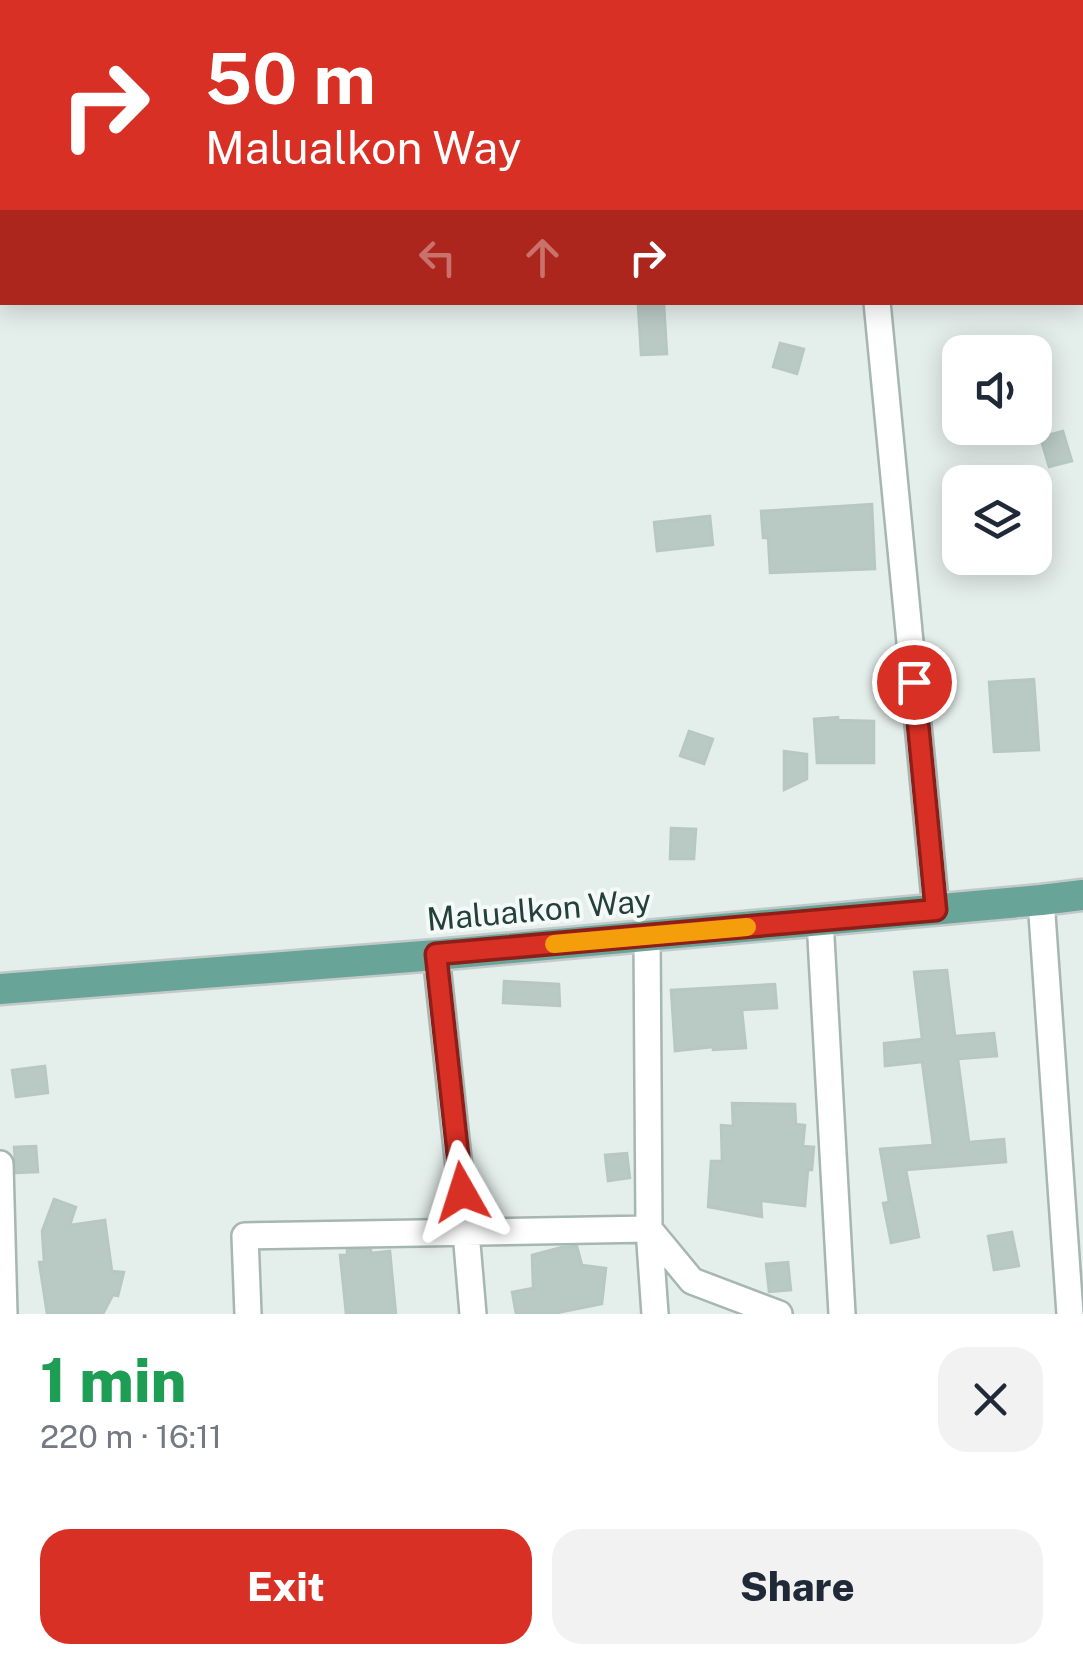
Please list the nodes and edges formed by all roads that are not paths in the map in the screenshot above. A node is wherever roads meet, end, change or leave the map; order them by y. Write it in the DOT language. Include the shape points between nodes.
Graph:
graph roads {
  1 [pos="877,305"];
  2 [pos="1083,895"];
  3 [pos="1041,900"];
  4 [pos="936,910"];
  5 [pos="820,920"];
  6 [pos="647,936"];
  7 [pos="436,954"];
  8 [pos="0,989"];
  9 [pos="0,1164"];
  10 [pos="649,1229"];
  11 [pos="466,1232"];
  12 [pos="4,1314"];
  13 [pos="248,1314"];
  14 [pos="473,1314"];
  15 [pos="656,1314"];
  16 [pos="779,1314"];
  17 [pos="842,1314"];
  18 [pos="1070,1314"];
  1 -- 4 [label="street"];
  2 -- 3 [label="main road, Malualkon Way"];
  3 -- 4 [label="main road, Malualkon Way"];
  3 -- 18 [label="street"];
  4 -- 5 [label="main road, Malualkon Way"];
  5 -- 6 [label="main road, Malualkon Way"];
  5 -- 17 [label="street"];
  6 -- 7 [label="main road, Malualkon Way"];
  6 -- 10 [label="street"];
  7 -- 8 [label="main road, Malualkon Way"];
  7 -- 11 [label="street"];
  9 -- 12 [label="street"];
  10 -- 11 [label="street"];
  10 -- 15 [label="street"];
  10 -- 16 [label="street" via="692,1281"];
  11 -- 13 [label="street" via="245,1236"];
  11 -- 14 [label="street"];
}
